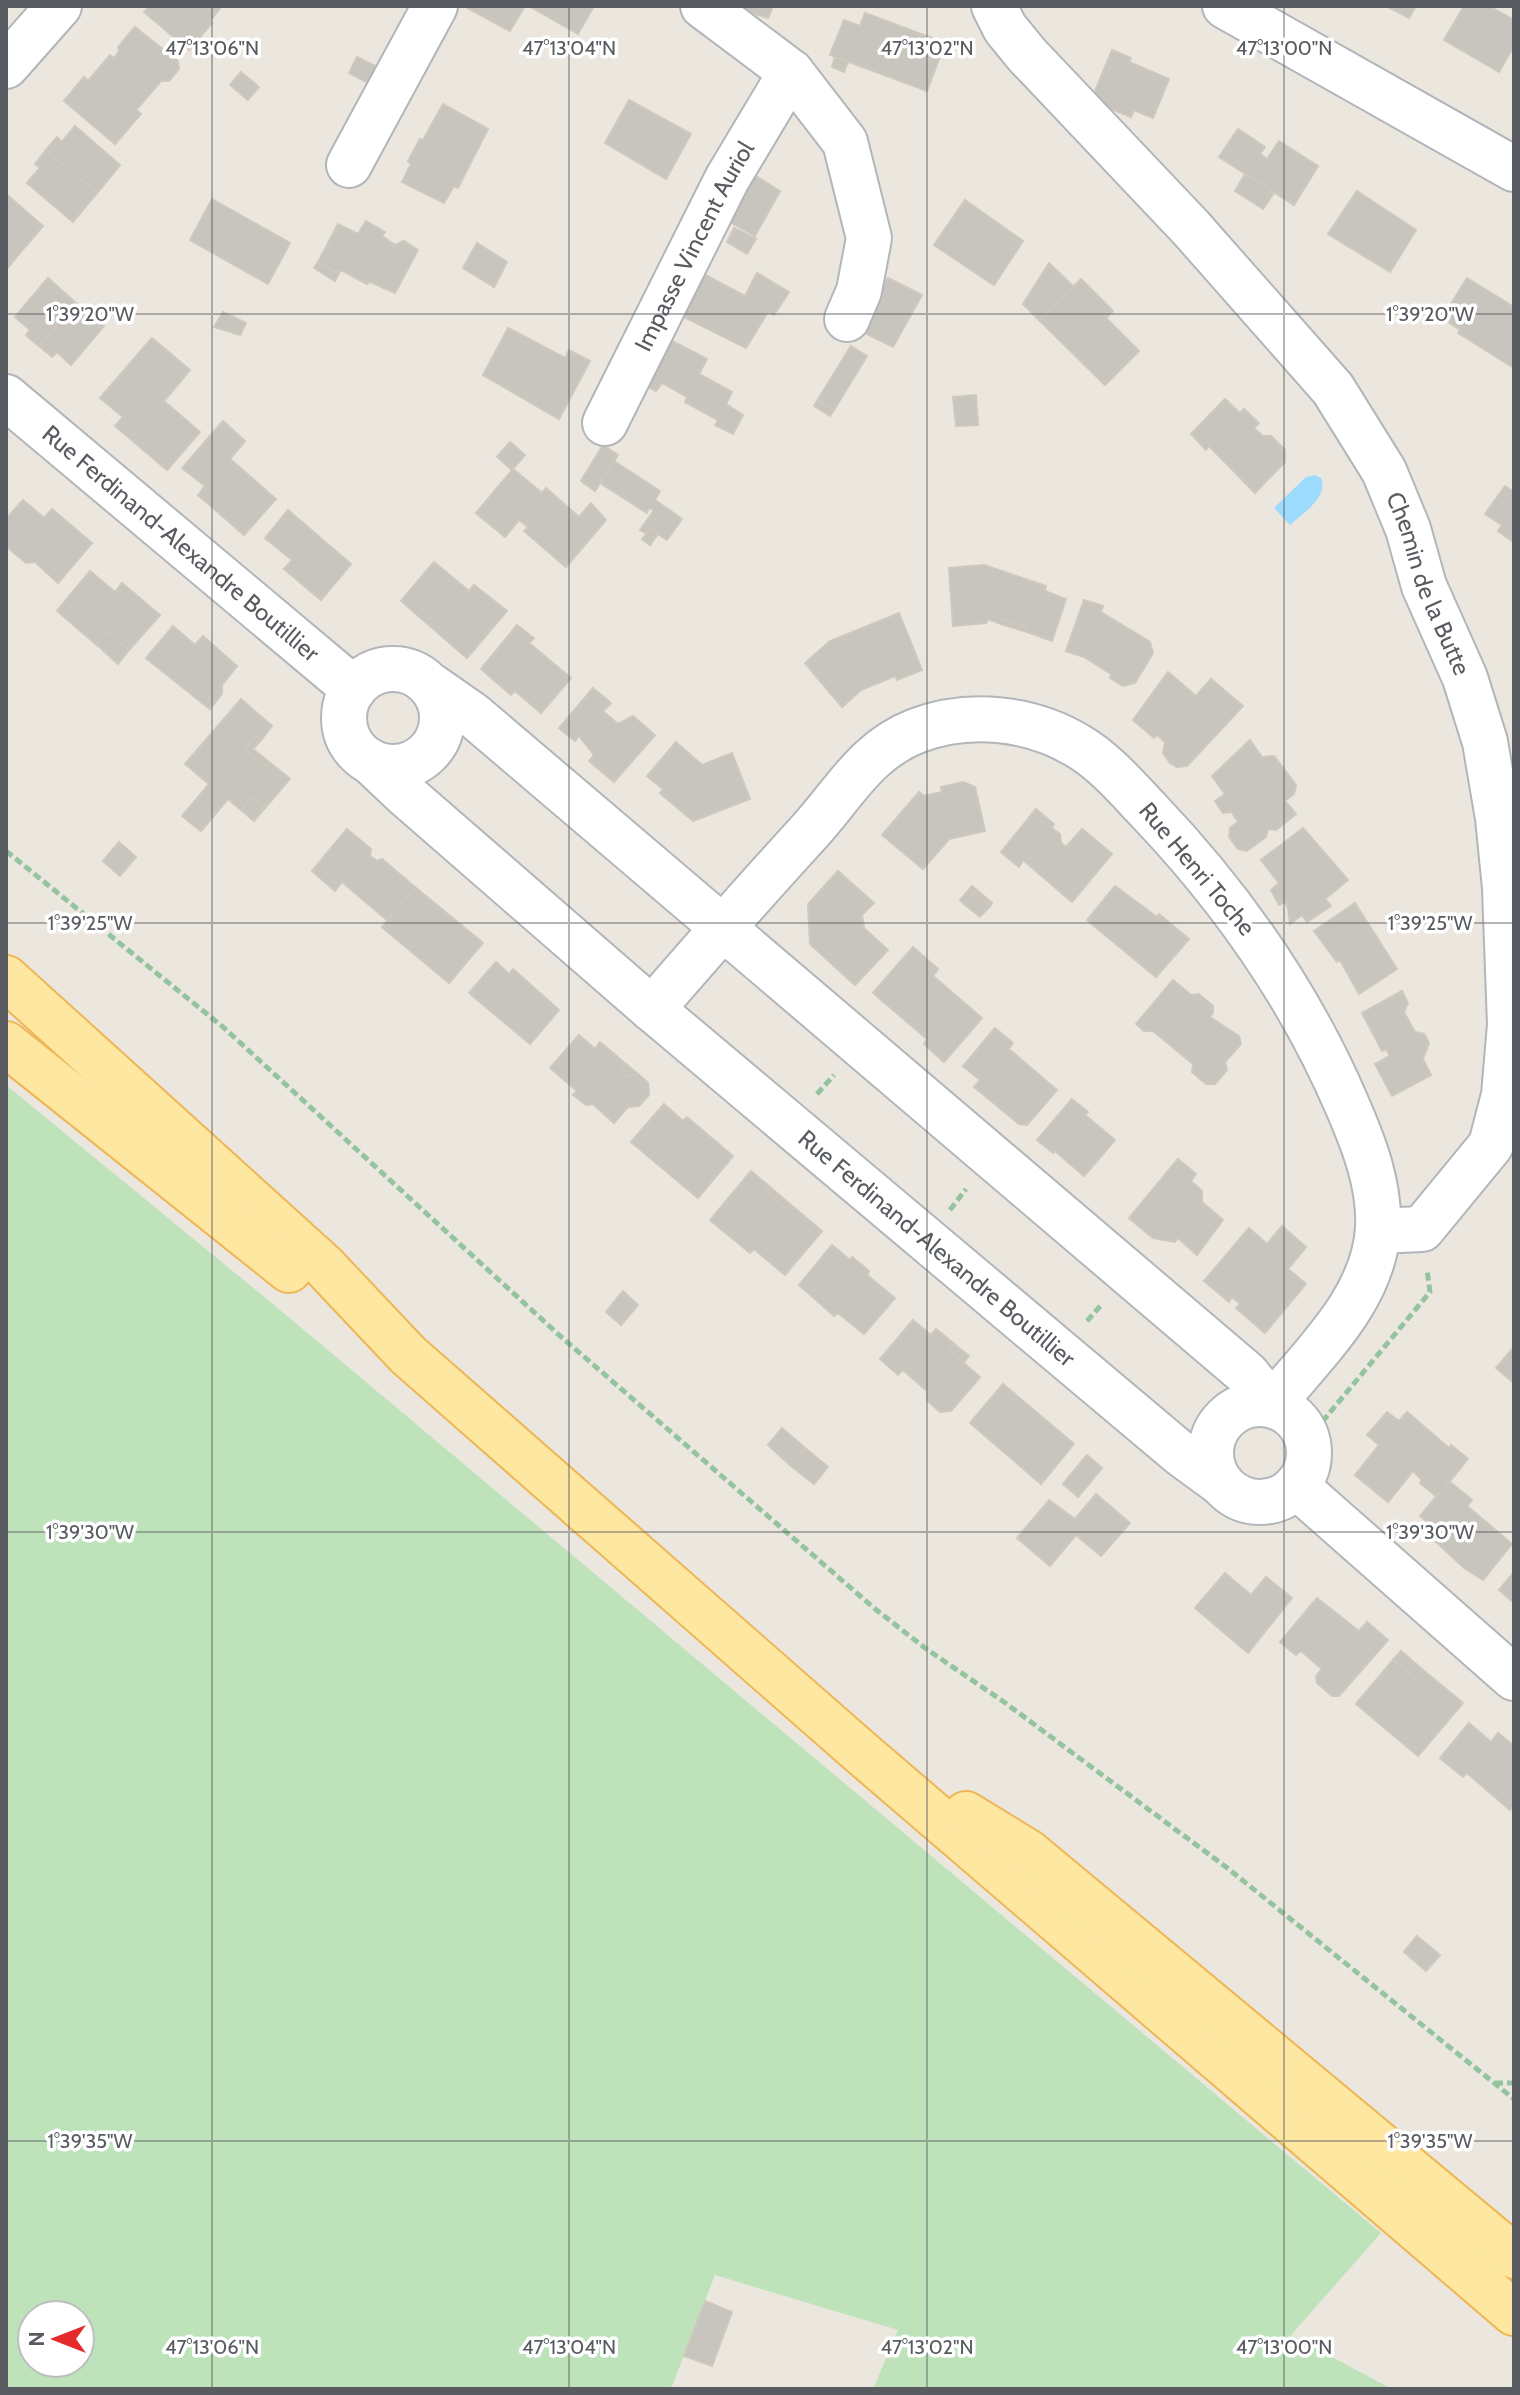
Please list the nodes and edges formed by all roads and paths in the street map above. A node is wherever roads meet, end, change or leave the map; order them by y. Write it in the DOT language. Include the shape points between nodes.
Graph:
graph roads {
  1 [pos="59,6"];
  2 [pos="435,6"];
  3 [pos="703,6"];
  4 [pos="994,6"];
  5 [pos="1225,6"];
  6 [pos="6,66"];
  7 [pos="791,72"];
  8 [pos="349,165"];
  9 [pos="1514,169"];
  10 [pos="847,319"];
  11 [pos="6,397"];
  12 [pos="605,423"];
  13 [pos="430,685"];
  14 [pos="354,689"];
  15 [pos="371,762"];
  16 [pos="6,851"];
  17 [pos="722,928"];
  18 [pos="6,978"];
  19 [pos="652,1009"];
  20 [pos="6,1044"];
  21 [pos="860,1045"];
  22 [pos="790,1125"];
  23 [pos="992,1157"];
  24 [pos="1422,1229"];
  25 [pos="1378,1231"];
  26 [pos="926,1239"];
  27 [pos="1128,1273"];
  28 [pos="1061,1352"];
  29 [pos="408,1355"];
  30 [pos="1272,1405"];
  31 [pos="1307,1440"];
  32 [pos="1222,1484"];
  33 [pos="1296,1486"];
  34 [pos="1514,1678"];
  35 [pos="857,1749"];
  36 [pos="1495,2083"];
  37 [pos="1514,2083"];
  38 [pos="1514,2099"];
  39 [pos="1514,2256"];
  40 [pos="1514,2313"];
  1 -- 6 [label="street"];
  2 -- 8 [label="street"];
  3 -- 7 [label="street"];
  4 -- 24 [label="street, Chemin de la Butte" via="1027,55 1191,228 1333,389 1384,471 1424,586 1465,678 1485,742 1498,818 1509,1039 1504,1095 1491,1145"];
  5 -- 9 [label="street"];
  7 -- 10 [label="street" via="845,142 869,238 859,291"];
  7 -- 12 [label="street, Impasse Vincent Auriol" via="727,179"];
  11 -- 14 [label="street, Rue Ferdinand-Alexandre Boutillier"];
  13 -- 14 [label="street" via="409,671 391,669 371,674"];
  13 -- 15 [label="street" via="442,716 432,747 404,766"];
  13 -- 17 [label="street" via="473,715"];
  14 -- 15 [label="street" via="345,709 346,730 355,749"];
  15 -- 19 [label="street, Rue Ferdinand-Alexandre Boutillier"];
  16 -- 36 [label="path" via="223,1027 559,1335 874,1608 1226,1867"];
  17 -- 19 [label="street"];
  17 -- 21 [label="street"];
  17 -- 25 [label="street, Rue Henri Toche" via="874,754 895,741 933,725 985,719 1036,726 1080,746 1213,881 1299,1006 1371,1166"];
  18 -- 29 [label="main road" via="324,1266"];
  19 -- 22 [label="street, Rue Ferdinand-Alexandre Boutillier"];
  20 -- 29 [label="main road" via="339,1311"];
  21 -- 22 [label="path"];
  21 -- 23 [label="street"];
  22 -- 26 [label="street, Rue Ferdinand-Alexandre Boutillier"];
  23 -- 26 [label="path"];
  23 -- 27 [label="street"];
  24 -- 25 [label="street"];
  24 -- 31 [label="path" via="1430,1292"];
  25 -- 30 [label="street, Rue Henri Toche" via="1358,1297"];
  26 -- 28 [label="street, Rue Ferdinand-Alexandre Boutillier"];
  27 -- 28 [label="path"];
  27 -- 30 [label="street" via="1247,1374"];
  28 -- 32 [label="street, Rue Ferdinand-Alexandre Boutillier"];
  29 -- 35 [label="main road"];
  30 -- 31 [label="street" via="1294,1418"];
  30 -- 32 [label="street" via="1245,1406 1220,1424 1211,1455"];
  31 -- 33 [label="street" via="1308,1464"];
  32 -- 33 [label="street" via="1257,1502 1278,1498"];
  33 -- 34 [label="street"];
  35 -- 39 [label="main road" via="1028,1852"];
  35 -- 40 [label="main road"];
  36 -- 37 [label="path"];
  36 -- 38 [label="path"];
}
